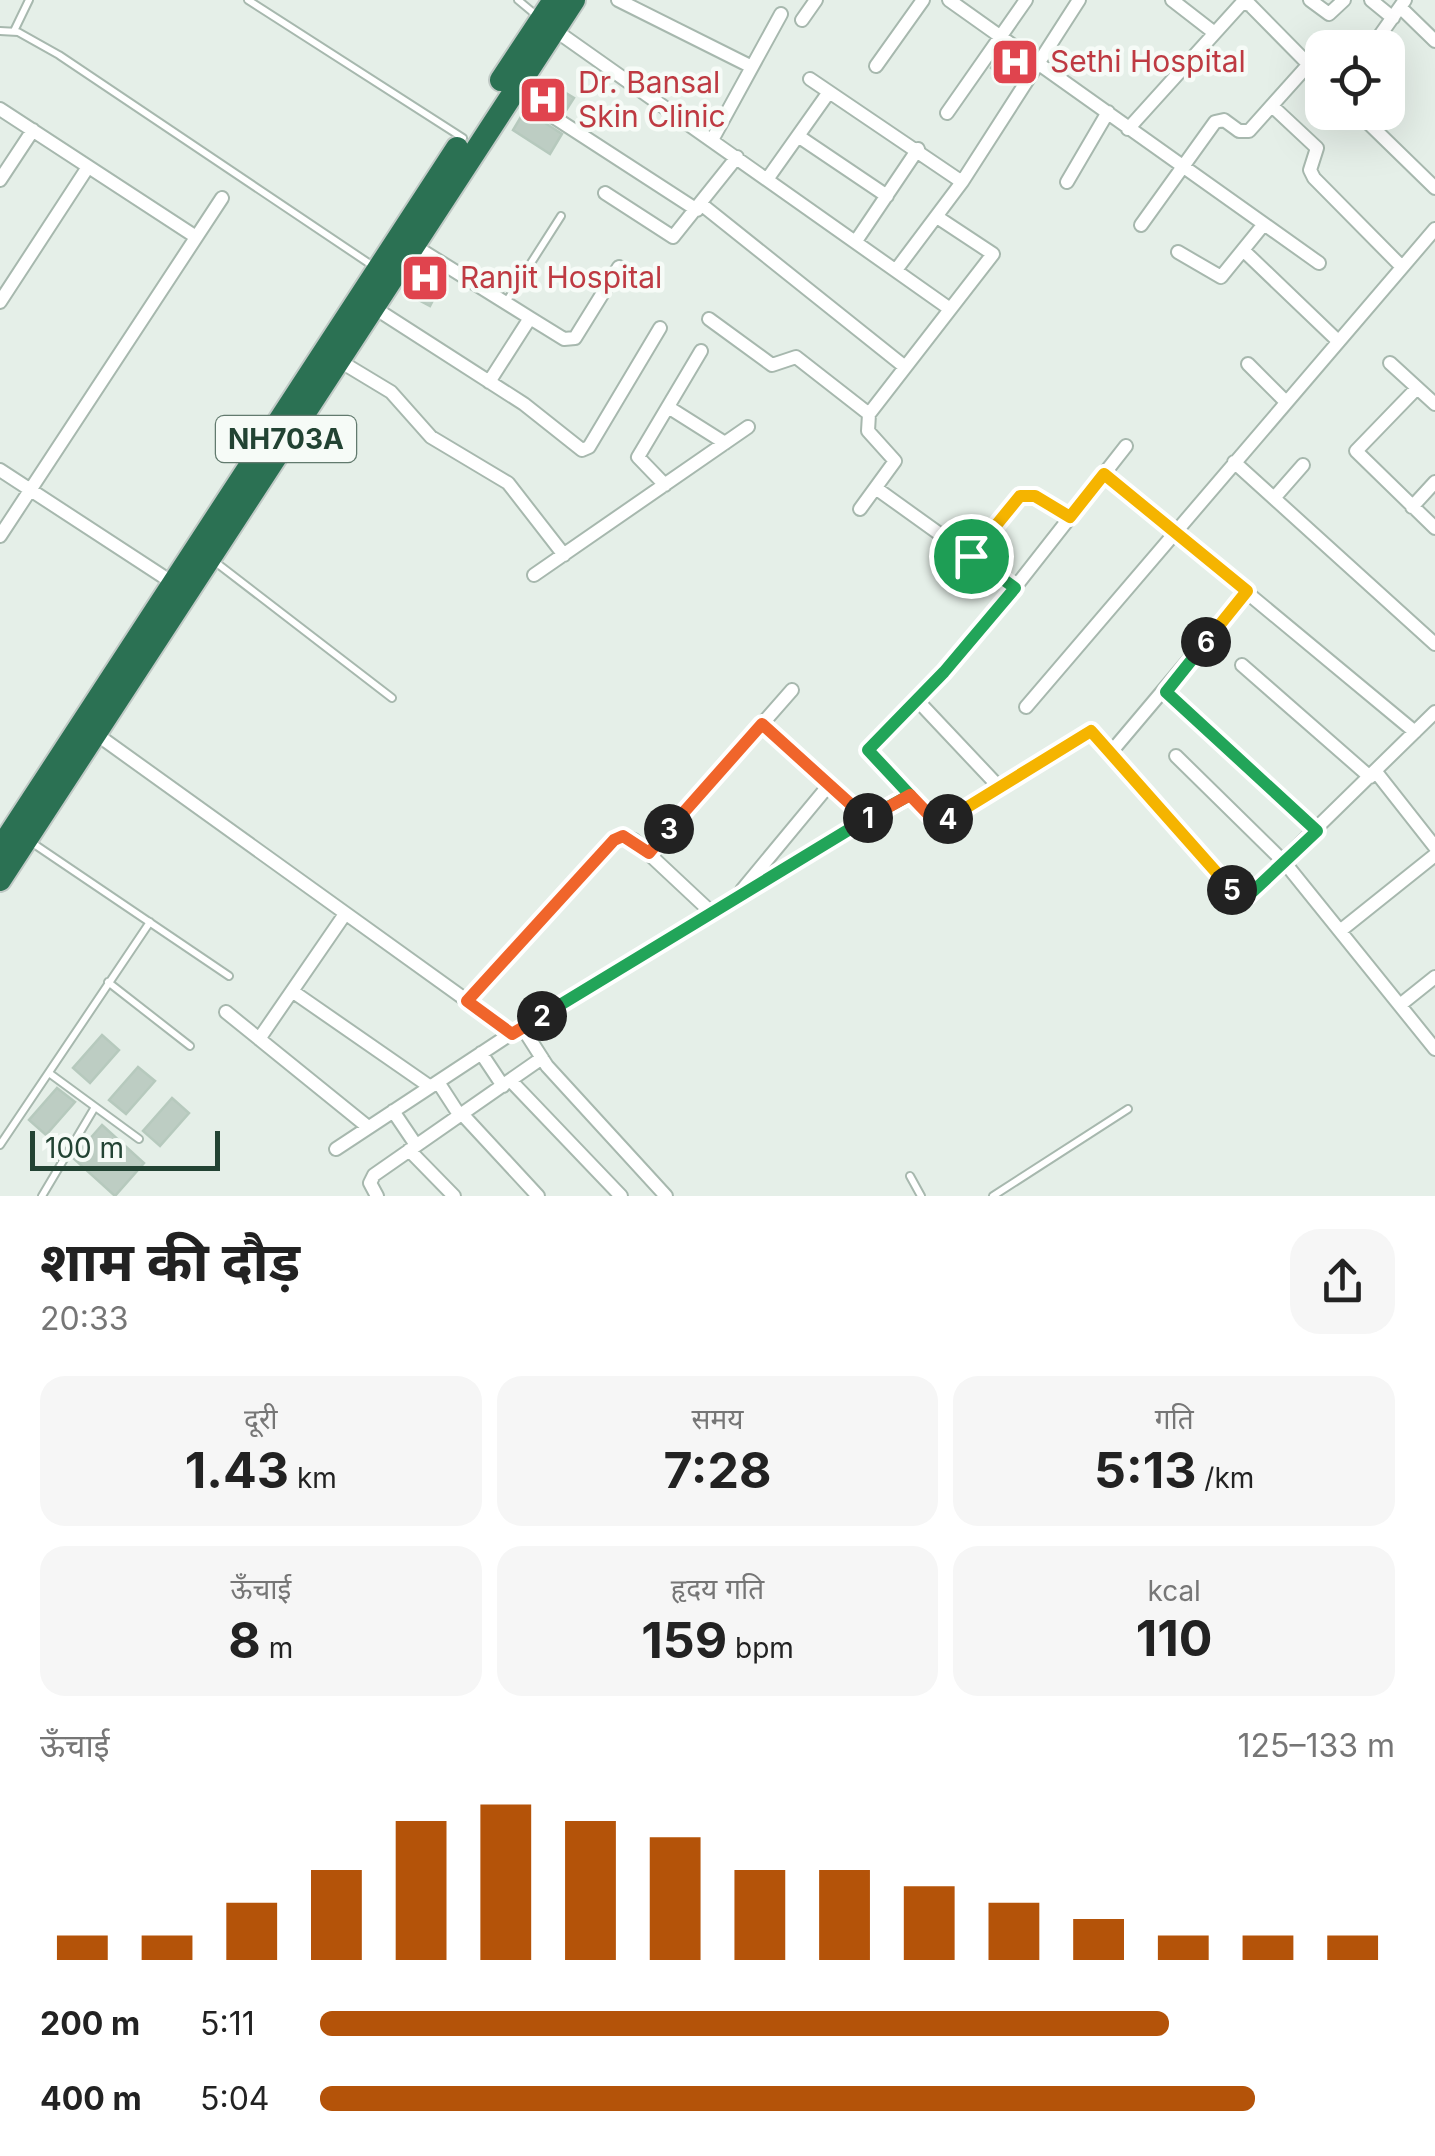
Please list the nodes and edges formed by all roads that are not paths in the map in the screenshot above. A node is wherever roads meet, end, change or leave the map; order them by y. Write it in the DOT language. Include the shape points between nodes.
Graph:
graph roads {
  1 [pos="29,0"];
  2 [pos="248,0"];
  3 [pos="518,0"];
  4 [pos="574,0"];
  5 [pos="618,0"];
  6 [pos="816,0"];
  7 [pos="923,0"];
  8 [pos="949,0"];
  9 [pos="1026,0"];
  10 [pos="1080,0"];
  11 [pos="1172,0"];
  12 [pos="1310,0"];
  13 [pos="1344,0"];
  14 [pos="1371,0"];
  15 [pos="1242,1"];
  16 [pos="1399,8"];
  17 [pos="781,14"];
  18 [pos="549,16"];
  19 [pos="802,20"];
  20 [pos="1384,30"];
  21 [pos="0,31"];
  22 [pos="14,31"];
  23 [pos="1212,31"];
  24 [pos="1000,36"];
  25 [pos="1435,42"];
  26 [pos="1038,60"];
  27 [pos="1305,60"];
  28 [pos="876,66"];
  29 [pos="752,67"];
  30 [pos="1305,69"];
  31 [pos="810,79"];
  32 [pos="512,90"];
  33 [pos="829,92"];
  34 [pos="1272,106"];
  35 [pos="0,109"];
  36 [pos="1108,112"];
  37 [pos="947,113"];
  38 [pos="1128,129"];
  39 [pos="33,130"];
  40 [pos="1376,130"];
  41 [pos="798,136"];
  42 [pos="463,138"];
  43 [pos="712,140"];
  44 [pos="918,150"];
  45 [pos="737,157"];
  46 [pos="88,166"];
  47 [pos="1181,166"];
  48 [pos="768,178"];
  49 [pos="0,180"];
  50 [pos="962,182"];
  51 [pos="1067,182"];
  52 [pos="1435,188"];
  53 [pos="605,193"];
  54 [pos="886,196"];
  55 [pos="222,198"];
  56 [pos="699,207"];
  57 [pos="560,216"];
  58 [pos="937,218"];
  59 [pos="1141,224"];
  60 [pos="1264,224"];
  61 [pos="1435,229"];
  62 [pos="196,237"];
  63 [pos="856,241"];
  64 [pos="413,245"];
  65 [pos="1244,251"];
  66 [pos="1178,252"];
  67 [pos="1319,263"];
  68 [pos="619,267"];
  69 [pos="1402,267"];
  70 [pos="378,269"];
  71 [pos="896,270"];
  72 [pos="0,302"];
  73 [pos="506,303"];
  74 [pos="373,306"];
  75 [pos="950,309"];
  76 [pos="530,318"];
  77 [pos="709,319"];
  78 [pos="660,328"];
  79 [pos="1338,341"];
  80 [pos="701,351"];
  81 [pos="338,360"];
  82 [pos="1390,362"];
  83 [pos="1248,364"];
  84 [pos="906,367"];
  85 [pos="489,382"];
  86 [pos="1417,388"];
  87 [pos="1286,402"];
  88 [pos="1435,404"];
  89 [pos="668,407"];
  90 [pos="869,414"];
  91 [pos="748,427"];
  92 [pos="726,443"];
  93 [pos="1126,446"];
  94 [pos="1234,462"];
  95 [pos="1303,465"];
  96 [pos="0,470"];
  97 [pos="1104,474"];
  98 [pos="1435,482"];
  99 [pos="664,485"];
  100 [pos="31,488"];
  101 [pos="877,489"];
  102 [pos="1276,497"];
  103 [pos="1412,507"];
  104 [pos="860,509"];
  105 [pos="1070,517"];
  106 [pos="1435,528"];
  107 [pos="1175,530"];
  108 [pos="0,536"];
  109 [pos="564,555"];
  110 [pos="971,556"];
  111 [pos="209,557"];
  112 [pos="534,575"];
  113 [pos="172,583"];
  114 [pos="1015,588"];
  115 [pos="1247,591"];
  116 [pos="1435,644"];
  117 [pos="1242,664"];
  118 [pos="792,690"];
  119 [pos="1166,692"];
  120 [pos="392,698"];
  121 [pos="917,700"];
  122 [pos="1026,707"];
  123 [pos="1435,712"];
  124 [pos="762,724"];
  125 [pos="89,729"];
  126 [pos="1415,732"];
  127 [pos="1112,752"];
  128 [pos="1176,756"];
  129 [pos="1373,774"];
  130 [pos="830,784"];
  131 [pos="1000,788"];
  132 [pos="910,795"];
  133 [pos="867,819"];
  134 [pos="1317,831"];
  135 [pos="26,838"];
  136 [pos="1435,847"];
  137 [pos="0,849"];
  138 [pos="649,853"];
  139 [pos="1435,855"];
  140 [pos="1285,863"];
  141 [pos="0,880"];
  142 [pos="734,900"];
  143 [pos="712,913"];
  144 [pos="345,914"];
  145 [pos="150,922"];
  146 [pos="1340,931"];
  147 [pos="230,976"];
  148 [pos="1435,977"];
  149 [pos="108,982"];
  150 [pos="292,991"];
  151 [pos="467,1001"];
  152 [pos="1400,1005"];
  153 [pos="226,1012"];
  154 [pos="517,1030"];
  155 [pos="260,1039"];
  156 [pos="190,1046"];
  157 [pos="1435,1049"];
  158 [pos="482,1054"];
  159 [pos="542,1058"];
  160 [pos="49,1073"];
  161 [pos="434,1084"];
  162 [pos="507,1084"];
  163 [pos="96,1107"];
  164 [pos="1128,1109"];
  165 [pos="392,1111"];
  166 [pos="461,1116"];
  167 [pos="368,1127"];
  168 [pos="140,1139"];
  169 [pos="0,1145"];
  170 [pos="336,1148"];
  171 [pos="412,1148"];
  172 [pos="910,1176"];
  173 [pos="42,1196"];
  174 [pos="376,1196"];
  175 [pos="454,1196"];
  176 [pos="538,1196"];
  177 [pos="622,1196"];
  178 [pos="666,1196"];
  179 [pos="921,1196"];
  180 [pos="992,1196"];
  1 -- 22 [label="lane"];
  2 -- 42 [label="lane"];
  3 -- 18 [label="lane"];
  4 -- 18 [label="highway, NH703A"];
  5 -- 29 [label="street"];
  6 -- 19 [label="street"];
  7 -- 28 [label="street"];
  8 -- 24 [label="street"];
  9 -- 24 [label="street"];
  10 -- 26 [label="street"];
  11 -- 23 [label="street"];
  12 -- 13 [label="street" via="1329,14"];
  14 -- 16 [label="street"];
  15 -- 23 [label="street"];
  15 -- 27 [label="street"];
  16 -- 20 [label="street"];
  16 -- 25 [label="street"];
  17 -- 29 [label="street"];
  18 -- 32 [label="highway, NH703A"];
  18 -- 42 [label="highway, NH703A"];
  18 -- 43 [label="street"];
  21 -- 22 [label="lane"];
  22 -- 70 [label="lane" via="102,82"];
  23 -- 38 [label="street"];
  24 -- 26 [label="street"];
  24 -- 37 [label="street"];
  26 -- 36 [label="street"];
  26 -- 50 [label="street"];
  29 -- 43 [label="street"];
  30 -- 34 [label="street"];
  31 -- 33 [label="street"];
  32 -- 56 [label="street"];
  32 -- 64 [label="highway, NH703A"];
  33 -- 41 [label="street"];
  33 -- 44 [label="street"];
  34 -- 47 [label="street" via="1244,133 1216,122"];
  34 -- 69 [label="street" via="1317,148 1311,174"];
  35 -- 39 [label="street"];
  36 -- 38 [label="street"];
  36 -- 51 [label="street"];
  38 -- 47 [label="street"];
  39 -- 46 [label="street"];
  39 -- 49 [label="street"];
  40 -- 52 [label="street"];
  41 -- 48 [label="street"];
  41 -- 54 [label="street"];
  42 -- 70 [label="highway, NH703A"];
  43 -- 45 [label="street"];
  44 -- 50 [label="street"];
  44 -- 54 [label="street"];
  45 -- 48 [label="street"];
  45 -- 56 [label="street"];
  46 -- 62 [label="street"];
  46 -- 72 [label="street"];
  47 -- 59 [label="street"];
  47 -- 60 [label="street"];
  48 -- 63 [label="street"];
  50 -- 58 [label="street"];
  53 -- 56 [label="street" via="673,237"];
  54 -- 63 [label="street"];
  55 -- 62 [label="street"];
  56 -- 84 [label="street"];
  57 -- 73 [label="lane"];
  58 -- 71 [label="street"];
  58 -- 75 [label="street" via="993,254"];
  60 -- 65 [label="street"];
  60 -- 67 [label="street"];
  61 -- 69 [label="street"];
  62 -- 100 [label="street"];
  63 -- 71 [label="street"];
  64 -- 73 [label="street"];
  64 -- 74 [label="highway, NH703A"];
  65 -- 66 [label="street" via="1221,277"];
  65 -- 79 [label="street"];
  68 -- 76 [label="street" via="575,338 564,339"];
  69 -- 79 [label="street"];
  70 -- 113 [label="highway, NH703A"];
  71 -- 75 [label="street"];
  73 -- 76 [label="street"];
  74 -- 81 [label="highway, NH703A"];
  74 -- 85 [label="street"];
  75 -- 84 [label="street"];
  76 -- 85 [label="street"];
  77 -- 90 [label="street" via="772,366 796,357"];
  78 -- 85 [label="street" via="586,450"];
  79 -- 87 [label="street"];
  80 -- 89 [label="street"];
  81 -- 109 [label="street" via="391,392 431,436 508,483"];
  81 -- 111 [label="highway, NH703A"];
  82 -- 86 [label="street"];
  83 -- 87 [label="street"];
  84 -- 90 [label="street"];
  86 -- 88 [label="street"];
  86 -- 103 [label="street" via="1356,451"];
  87 -- 94 [label="street"];
  89 -- 92 [label="street"];
  89 -- 99 [label="street" via="638,457"];
  90 -- 101 [label="street" via="868,431 895,461"];
  91 -- 92 [label="street"];
  92 -- 99 [label="street"];
  93 -- 97 [label="street"];
  94 -- 102 [label="street"];
  94 -- 107 [label="street"];
  95 -- 102 [label="street"];
  96 -- 100 [label="street"];
  97 -- 105 [label="street"];
  97 -- 107 [label="street"];
  98 -- 103 [label="street"];
  99 -- 109 [label="street"];
  100 -- 108 [label="street"];
  100 -- 113 [label="street"];
  101 -- 104 [label="street"];
  101 -- 110 [label="street"];
  102 -- 116 [label="street"];
  103 -- 106 [label="street"];
  105 -- 110 [label="lane" via="1026,493"];
  105 -- 114 [label="street"];
  107 -- 115 [label="street"];
  107 -- 122 [label="street"];
  109 -- 112 [label="street"];
  110 -- 114 [label="street"];
  111 -- 120 [label="lane"];
  111 -- 125 [label="highway, NH703A"];
  113 -- 125 [label="highway, NH703A"];
  114 -- 121 [label="street"];
  115 -- 119 [label="street"];
  115 -- 126 [label="street"];
  117 -- 129 [label="street"];
  118 -- 124 [label="street"];
  119 -- 127 [label="street"];
  119 -- 134 [label="street"];
  121 -- 131 [label="street"];
  121 -- 132 [label="street" via="868,750"];
  123 -- 126 [label="street"];
  124 -- 130 [label="street"];
  124 -- 138 [label="street"];
  125 -- 135 [label="highway, NH703A"];
  125 -- 137 [label="highway, NH703A"];
  125 -- 144 [label="street"];
  126 -- 129 [label="street"];
  127 -- 131 [label="street" via="1098,734 1084,732"];
  127 -- 140 [label="street" via="1235,893 1248,896"];
  128 -- 140 [label="street"];
  129 -- 134 [label="street"];
  129 -- 136 [label="street"];
  130 -- 133 [label="street"];
  130 -- 142 [label="street"];
  131 -- 132 [label="street" via="939,822"];
  132 -- 133 [label="street"];
  133 -- 142 [label="street"];
  134 -- 140 [label="street"];
  135 -- 141 [label="highway, NH703A"];
  135 -- 145 [label="lane"];
  138 -- 143 [label="street"];
  138 -- 151 [label="street" via="623,836 614,840"];
  139 -- 146 [label="street"];
  140 -- 146 [label="street"];
  142 -- 143 [label="street"];
  143 -- 154 [label="street"];
  144 -- 150 [label="street"];
  144 -- 151 [label="street"];
  145 -- 147 [label="lane"];
  145 -- 149 [label="lane"];
  146 -- 152 [label="street"];
  148 -- 152 [label="street"];
  149 -- 156 [label="lane"];
  149 -- 160 [label="lane"];
  150 -- 155 [label="street"];
  150 -- 161 [label="street"];
  151 -- 154 [label="street"];
  152 -- 157 [label="street"];
  153 -- 155 [label="street"];
  154 -- 158 [label="street"];
  154 -- 159 [label="street"];
  155 -- 167 [label="street"];
  158 -- 161 [label="street"];
  158 -- 162 [label="street"];
  159 -- 162 [label="street"];
  159 -- 178 [label="street"];
  160 -- 163 [label="lane"];
  160 -- 169 [label="lane"];
  161 -- 165 [label="street"];
  161 -- 166 [label="street"];
  162 -- 166 [label="street"];
  162 -- 177 [label="street"];
  163 -- 168 [label="lane"];
  163 -- 173 [label="lane"];
  164 -- 180 [label="lane"];
  165 -- 167 [label="street"];
  165 -- 171 [label="street"];
  166 -- 171 [label="street"];
  166 -- 176 [label="street"];
  167 -- 170 [label="street"];
  171 -- 174 [label="street" via="374,1175"];
  171 -- 175 [label="street"];
  172 -- 179 [label="lane"];
}
